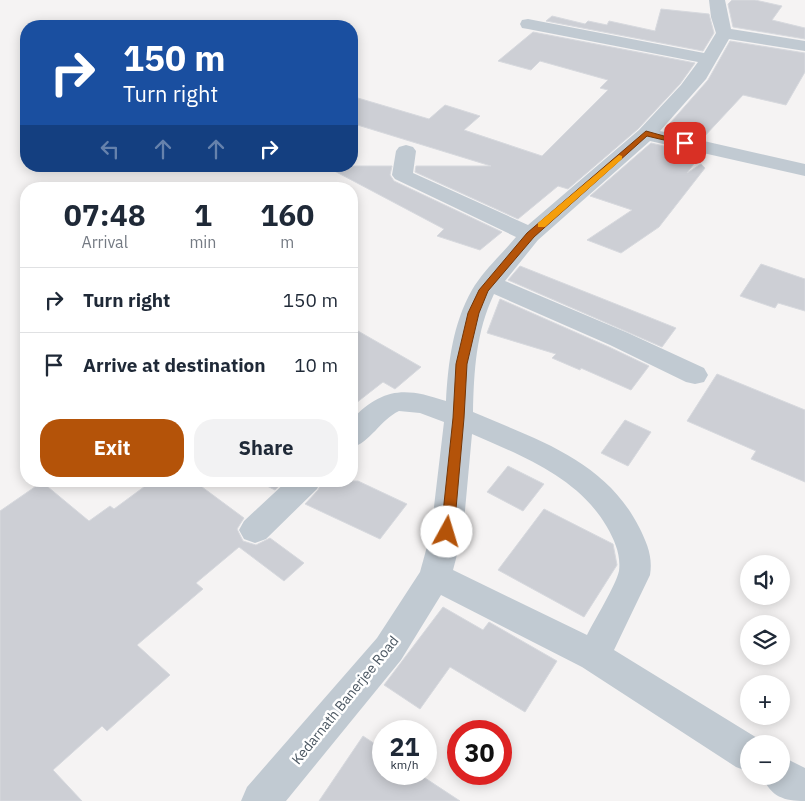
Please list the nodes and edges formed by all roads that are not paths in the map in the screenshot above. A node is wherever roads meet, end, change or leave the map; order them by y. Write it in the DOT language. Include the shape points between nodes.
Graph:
graph roads {
  1 [pos="717,0"];
  2 [pos="528,24"];
  3 [pos="724,33"];
  4 [pos="805,46"];
  5 [pos="708,59"];
  6 [pos="646,134"];
  7 [pos="406,151"];
  8 [pos="805,170"];
  9 [pos="530,235"];
  10 [pos="489,283"];
  11 [pos="695,375"];
  12 [pos="459,418"];
  13 [pos="358,431"];
  14 [pos="300,487"];
  15 [pos="255,530"];
  16 [pos="435,576"];
  17 [pos="594,656"];
  18 [pos="740,748"];
  19 [pos="790,781"];
  20 [pos="805,790"];
  21 [pos="261,801"];
  1 -- 3 [label="street"];
  2 -- 5 [label="street"];
  3 -- 4 [label="street"];
  3 -- 5 [label="street, Kedarnath Banerjee Road"];
  5 -- 6 [label="street, Kedarnath Banerjee Road" via="694,82"];
  6 -- 8 [label="street"];
  6 -- 9 [label="street, Kedarnath Banerjee Road"];
  7 -- 9 [label="street" via="402,175"];
  9 -- 10 [label="street, Kedarnath Banerjee Road"];
  10 -- 11 [label="street"];
  10 -- 12 [label="street, Kedarnath Banerjee Road" via="474,313 461,364"];
  12 -- 13 [label="street" via="417,403 397,401 381,409"];
  12 -- 16 [label="street, Kedarnath Banerjee Road" via="447,532"];
  12 -- 17 [label="street" via="546,454 575,472 600,494 620,521 635,551 637,563"];
  14 -- 15 [label="street"];
  16 -- 17 [label="street"];
  16 -- 21 [label="street, Kedarnath Banerjee Road" via="389,649"];
  17 -- 18 [label="street"];
  19 -- 20 [label="street"];
}
